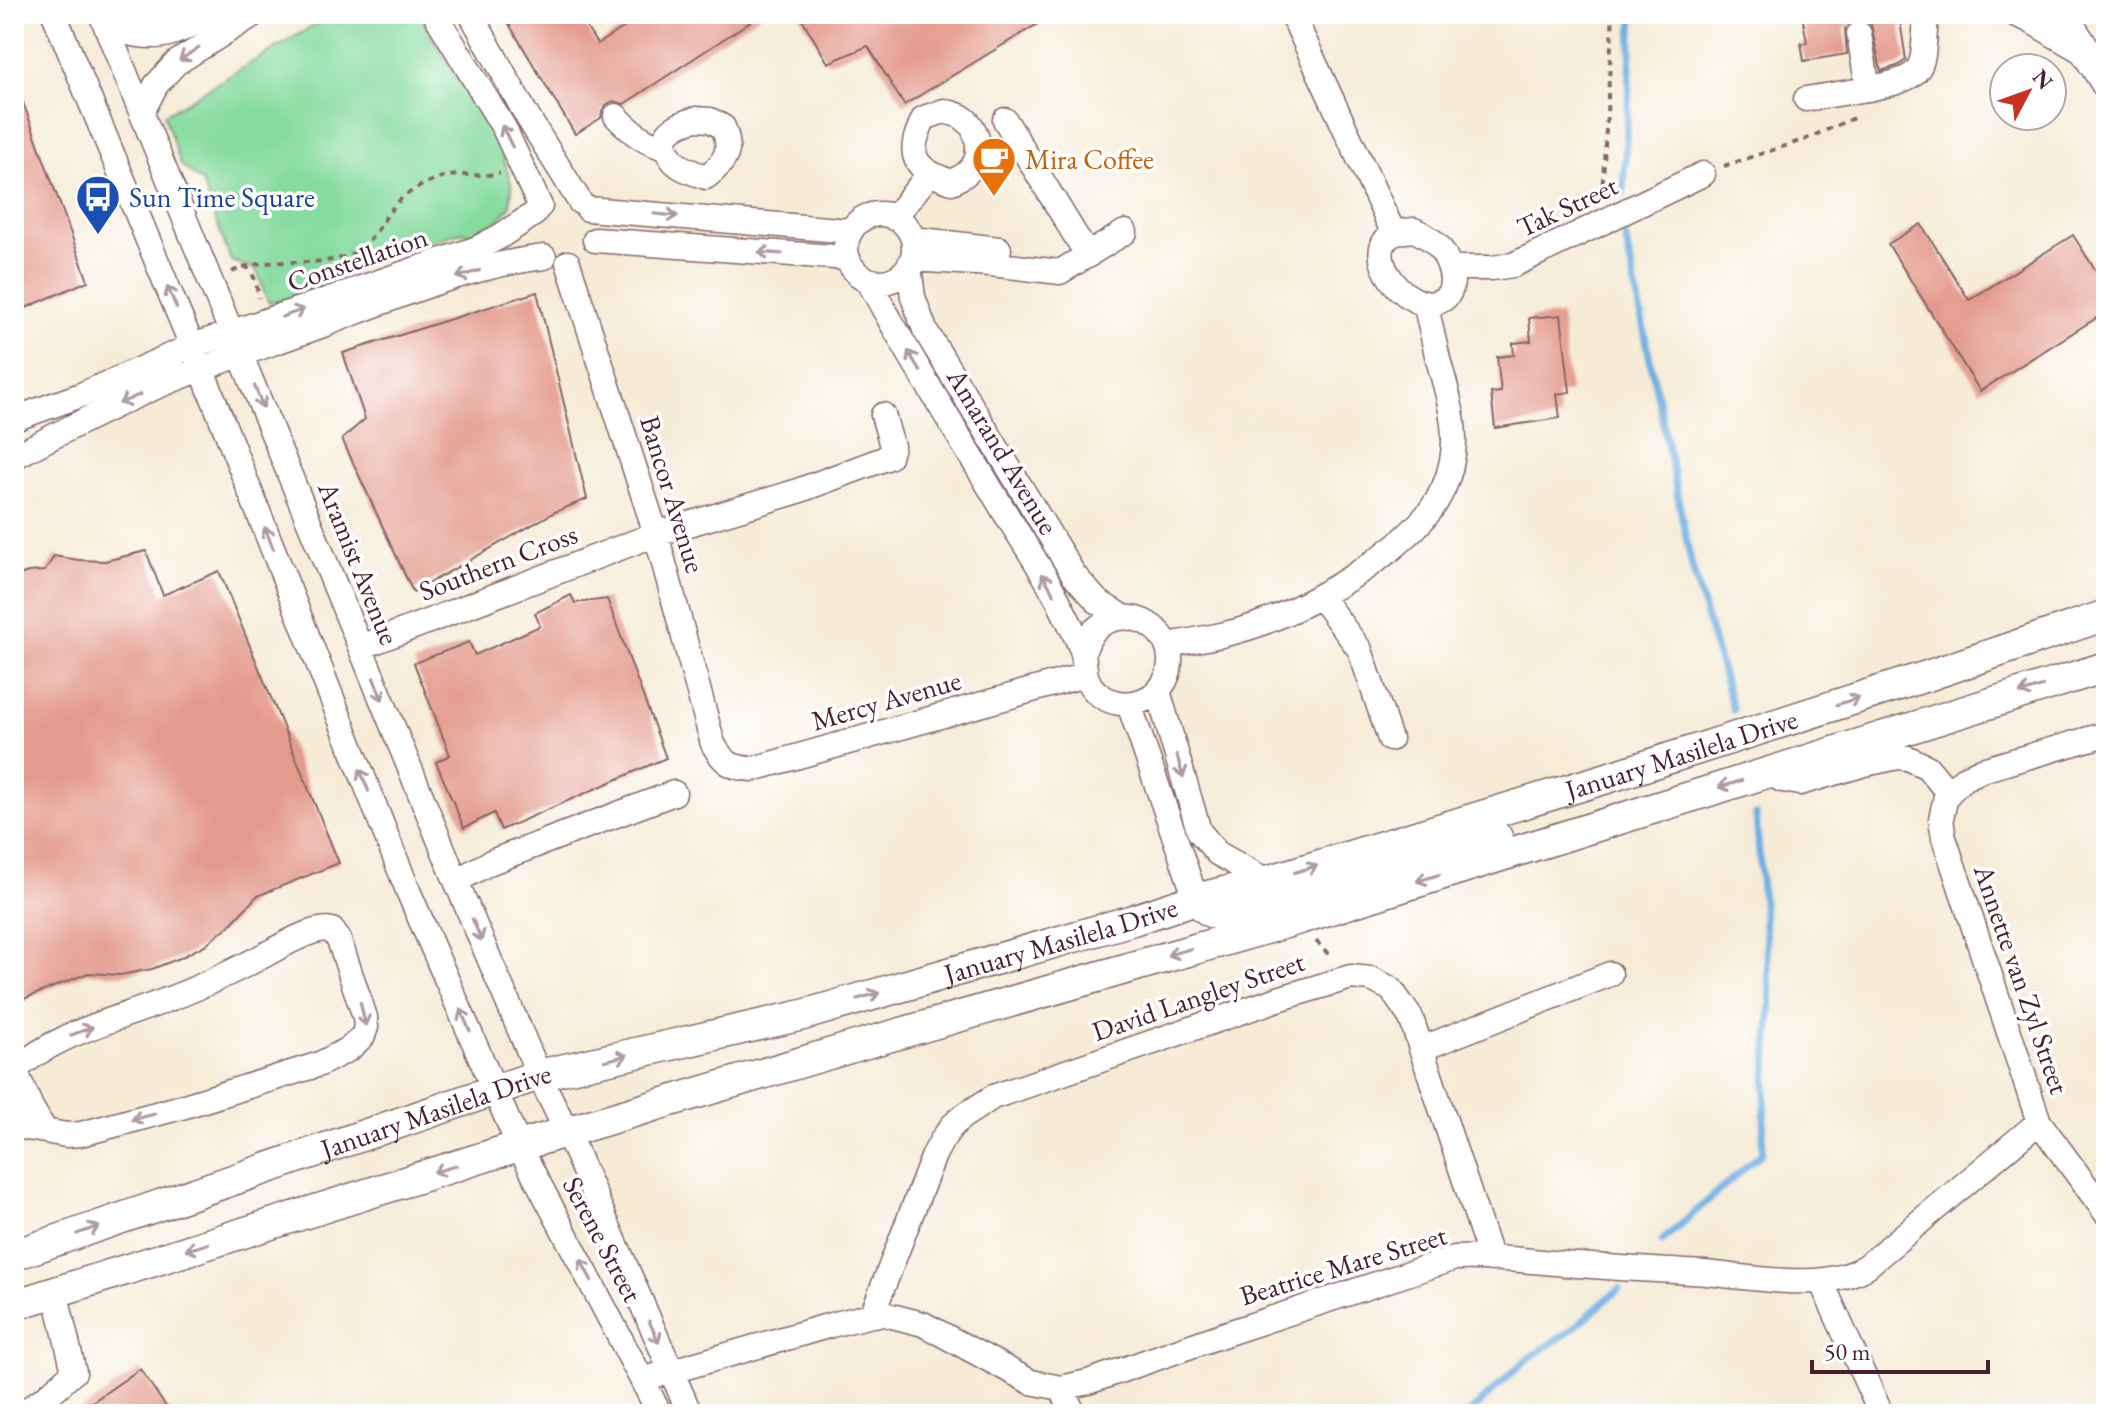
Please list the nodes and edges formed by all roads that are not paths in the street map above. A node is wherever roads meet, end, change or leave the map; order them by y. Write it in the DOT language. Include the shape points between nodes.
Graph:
graph roads {
  1 [pos="54,14"];
  2 [pos="211,14"];
  3 [pos="254,14"];
  4 [pos="435,14"];
  5 [pos="471,14"];
  6 [pos="1292,14"];
  7 [pos="1926,14"];
  8 [pos="2015,14"];
  9 [pos="2062,14"];
  10 [pos="104,21"];
  11 [pos="1859,34"];
  12 [pos="2088,55"];
  13 [pos="2106,83"];
  14 [pos="1868,89"];
  15 [pos="1806,99"];
  16 [pos="142,112"];
  17 [pos="616,116"];
  18 [pos="1005,120"];
  19 [pos="666,148"];
  20 [pos="929,174"];
  21 [pos="1703,174"];
  22 [pos="706,177"];
  23 [pos="584,206"];
  24 [pos="537,210"];
  25 [pos="894,218"];
  26 [pos="710,219"];
  27 [pos="851,231"];
  28 [pos="1125,232"];
  29 [pos="1394,234"];
  30 [pos="595,240"];
  31 [pos="911,255"];
  32 [pos="544,257"];
  33 [pos="848,258"];
  34 [pos="1080,260"];
  35 [pos="568,263"];
  36 [pos="1450,268"];
  37 [pos="868,280"];
  38 [pos="1425,303"];
  39 [pos="238,344"];
  40 [pos="192,346"];
  41 [pos="202,370"];
  42 [pos="86,405"];
  43 [pos="883,415"];
  44 [pos="14,419"];
  45 [pos="14,457"];
  46 [pos="656,534"];
  47 [pos="1320,596"];
  48 [pos="2104,616"];
  49 [pos="1123,617"];
  50 [pos="1167,645"];
  51 [pos="361,647"];
  52 [pos="1084,664"];
  53 [pos="2106,667"];
  54 [pos="1158,691"];
  55 [pos="1129,704"];
  56 [pos="2106,734"];
  57 [pos="1390,739"];
  58 [pos="713,744"];
  59 [pos="1767,772"];
  60 [pos="1948,792"];
  61 [pos="674,793"];
  62 [pos="1594,826"];
  63 [pos="456,881"];
  64 [pos="1267,881"];
  65 [pos="1196,899"];
  66 [pos="1610,974"];
  67 [pos="1421,1049"];
  68 [pos="14,1070"];
  69 [pos="539,1075"];
  70 [pos="496,1091"];
  71 [pos="2039,1122"];
  72 [pos="14,1126"];
  73 [pos="45,1131"];
  74 [pos="567,1132"];
  75 [pos="519,1146"];
  76 [pos="2106,1213"];
  77 [pos="20,1246"];
  78 [pos="1491,1259"];
  79 [pos="1821,1281"];
  80 [pos="55,1291"];
  81 [pos="14,1305"];
  82 [pos="872,1315"];
  83 [pos="671,1371"];
  84 [pos="644,1380"];
  85 [pos="1061,1388"];
  86 [pos="21,1414"];
  87 [pos="660,1414"];
  88 [pos="690,1414"];
  89 [pos="1074,1414"];
  90 [pos="1881,1414"];
  40 -- 1 [label="street, one-way"];
  2 -- 10 [label="street" via="165,37 143,37"];
  3 -- 16 [label="street, one-way" via="176,63"];
  24 -- 4 [label="street, one-way" via="504,128"];
  5 -- 23 [label="street"];
  6 -- 29 [label="street"];
  7 -- 14 [label="street" via="1918,71"];
  8 -- 12 [label="street"];
  9 -- 12 [label="main road"];
  10 -- 16 [label="street, Aramist Avenue"];
  11 -- 14 [label="street"];
  12 -- 13 [label="main road"];
  14 -- 15 [label="street"];
  16 -- 39 [label="street, Aramist Avenue"];
  17 -- 19 [label="street" via="640,138"];
  18 -- 34 [label="street"];
  19 -- 22 [label="street" via="672,160"];
  19 -- 22 [label="street" via="671,128 680,123 710,120 723,127 730,142 726,155"];
  20 -- 25 [label="street"];
  21 -- 36 [label="street, Tak Street" via="1513,265"];
  22 -- 26 [label="street"];
  23 -- 24 [label="street" via="559,197"];
  23 -- 26 [label="street, one-way"];
  23 -- 30 [label="street" via="594,219"];
  24 -- 32 [label="street" via="531,234"];
  39 -- 24 [label="street, Constellation, one-way" via="267,322 478,248"];
  25 -- 27 [label="street" via="875,215"];
  25 -- 31 [label="street" via="909,231"];
  26 -- 27 [label="street"];
  27 -- 33 [label="street"];
  28 -- 34 [label="street"];
  29 -- 36 [label="street" via="1414,230 1426,235"];
  29 -- 38 [label="street" via="1383,246 1386,271 1408,296"];
  33 -- 30 [label="street, one-way"];
  30 -- 35 [label="street" via="585,255"];
  31 -- 34 [label="street" via="1062,255"];
  31 -- 37 [label="street" via="903,274 886,282"];
  31 -- 49 [label="street, Amarand Avenue" via="913,297 925,330 1074,575 1097,601"];
  32 -- 35 [label="street"];
  32 -- 39 [label="street, Constellation, one-way" via="442,281"];
  33 -- 37 [label="street"];
  35 -- 46 [label="street, Bancor Avenue"];
  36 -- 38 [label="street" via="1450,291 1441,301"];
  52 -- 37 [label="street, Amarand Avenue, one-way" via="1059,602"];
  38 -- 47 [label="street" via="1454,439 1442,492 1392,549"];
  39 -- 40 [label="street, Constellation"];
  39 -- 41 [label="street, Constellation"];
  39 -- 51 [label="street, Aramist Avenue, one-way"];
  40 -- 41 [label="street"];
  40 -- 42 [label="street, Constellation"];
  41 -- 42 [label="street, Constellation, one-way"];
  70 -- 41 [label="street, one-way" via="409,893"];
  42 -- 44 [label="street"];
  42 -- 45 [label="street"];
  43 -- 46 [label="street, Southern Cross" via="892,446 889,457"];
  46 -- 51 [label="street, Southern Cross"];
  46 -- 58 [label="street, Bancor Avenue"];
  47 -- 50 [label="street" via="1266,622"];
  47 -- 57 [label="street" via="1360,650"];
  64 -- 48 [label="main road, January Masilela Drive, one-way" via="1604,779"];
  49 -- 50 [label="street" via="1150,624"];
  49 -- 52 [label="street" via="1096,628"];
  50 -- 54 [label="street" via="1169,669"];
  51 -- 63 [label="street, Aramist Avenue, one-way"];
  52 -- 55 [label="street" via="1098,694"];
  52 -- 58 [label="street, Mercy Avenue" via="753,769 726,762"];
  53 -- 59 [label="main road, January Masilela Drive, one-way"];
  54 -- 55 [label="street"];
  54 -- 64 [label="street, one-way" via="1199,831 1217,853"];
  55 -- 65 [label="street"];
  56 -- 60 [label="street" via="1982,770"];
  59 -- 60 [label="street" via="1800,783 1908,758 1927,767"];
  59 -- 62 [label="main road, January Masilela Drive, one-way"];
  60 -- 71 [label="street, Annette van Zyl Street" via="1941,819 1944,838"];
  61 -- 63 [label="street" via="491,862"];
  62 -- 65 [label="main road" via="1486,839 1237,914 1211,913"];
  62 -- 74 [label="main road, January Masilela Drive, one-way" via="1296,920"];
  63 -- 69 [label="street, Aramist Avenue, one-way"];
  64 -- 65 [label="main road, January Masilela Drive"];
  69 -- 65 [label="main road, January Masilela Drive, one-way" via="803,1015"];
  66 -- 67 [label="street"];
  67 -- 78 [label="street"];
  67 -- 82 [label="street, David Langley Street" via="1411,1018 1391,989 1351,977 993,1097 952,1126 934,1155"];
  68 -- 73 [label="street"];
  68 -- 73 [label="street, one-way" via="65,1037 194,989 296,939 332,934 365,1017 363,1036 349,1049 320,1064 178,1108 81,1134"];
  69 -- 70 [label="main road, January Masilela Drive"];
  69 -- 74 [label="street, Aramist Avenue"];
  70 -- 75 [label="street, Serene Street"];
  77 -- 70 [label="main road, January Masilela Drive, one-way"];
  71 -- 76 [label="street, Annette van Zyl Street"];
  71 -- 79 [label="street, Beatrice Mare Street" via="1867,1266"];
  72 -- 73 [label="street"];
  74 -- 75 [label="main road, January Masilela Drive"];
  74 -- 83 [label="street, Serene Street, one-way"];
  75 -- 80 [label="main road, January Masilela Drive, one-way"];
  84 -- 75 [label="street, Serene Street, one-way"];
  78 -- 79 [label="street, Beatrice Mare Street"];
  78 -- 85 [label="street, Beatrice Mare Street" via="1455,1258 1427,1266"];
  79 -- 90 [label="street"];
  80 -- 81 [label="main road, January Masilela Drive"];
  80 -- 86 [label="street" via="74,1372"];
  82 -- 83 [label="street, Beatrice Mare Street"];
  82 -- 85 [label="street, Beatrice Mare Street" via="923,1324 1031,1382"];
  83 -- 84 [label="street, Beatrice Mare Street"];
  83 -- 88 [label="street, Serene Street"];
  84 -- 87 [label="street, Serene Street"];
  85 -- 89 [label="street"];
}
